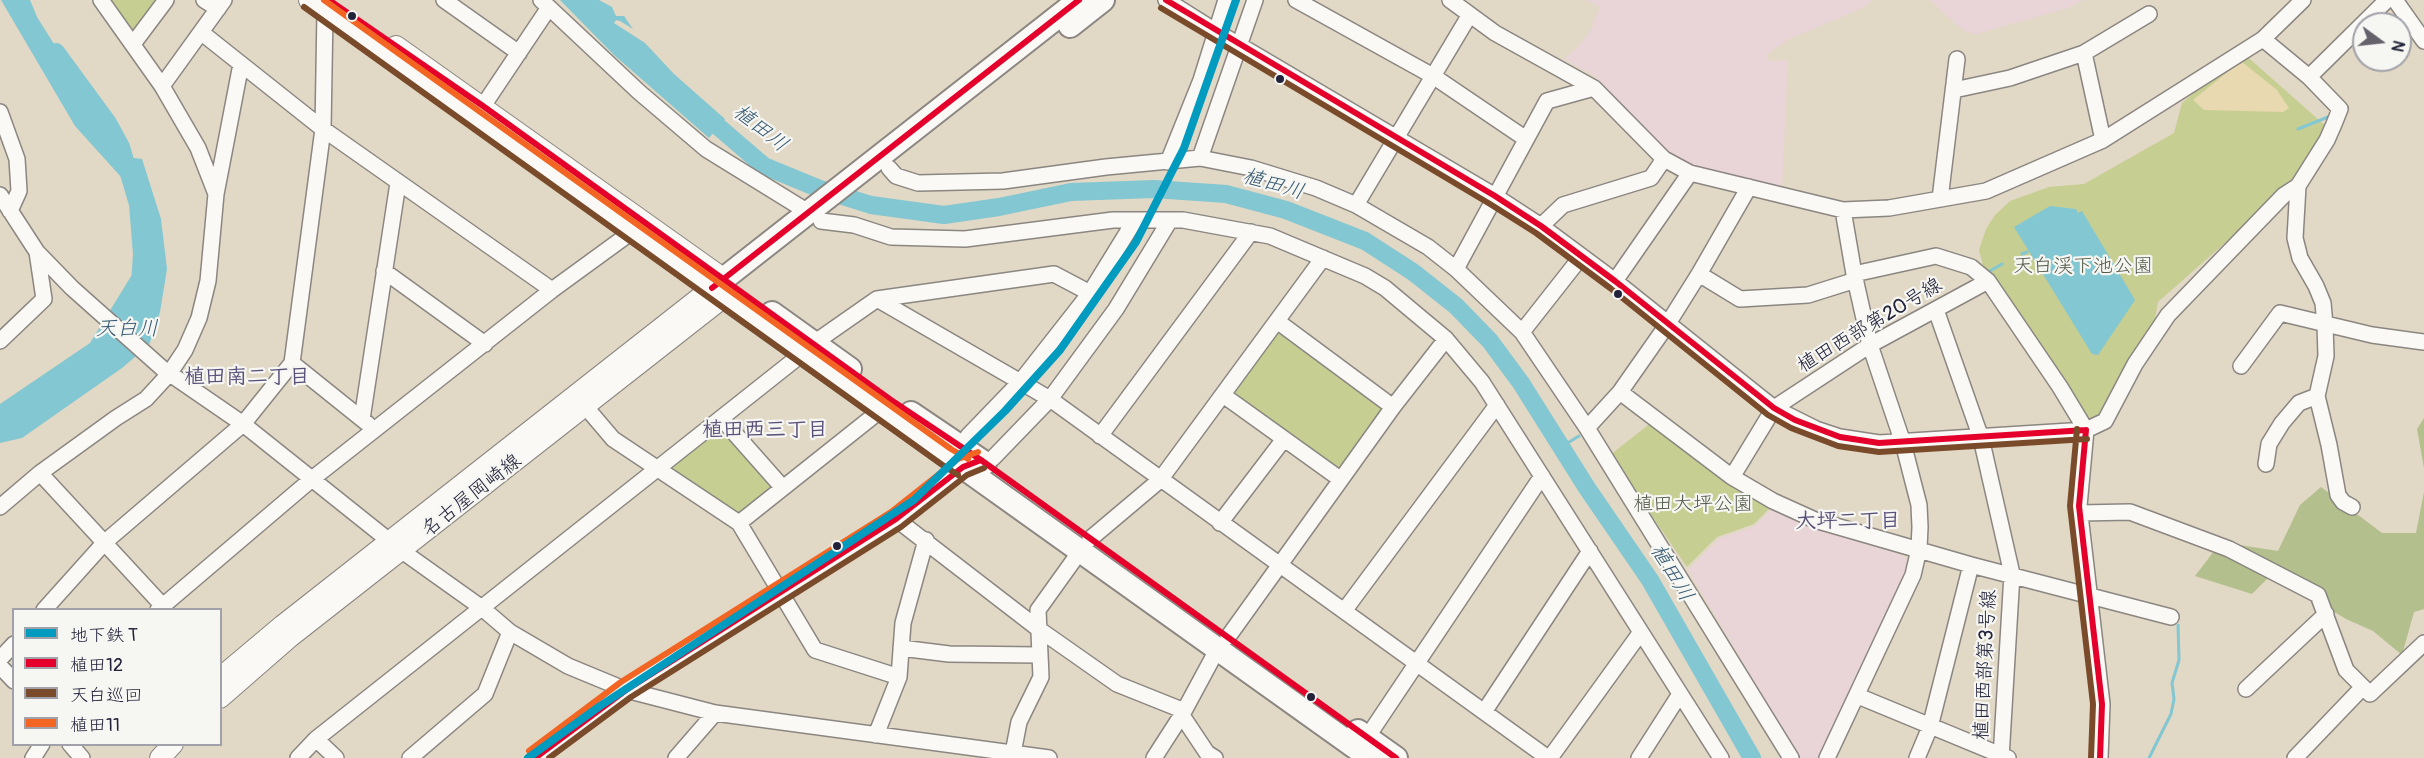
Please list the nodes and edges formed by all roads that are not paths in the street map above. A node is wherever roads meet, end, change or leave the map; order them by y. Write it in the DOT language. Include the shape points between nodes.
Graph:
graph roads {
  1 [pos="101,0"];
  2 [pos="166,0"];
  3 [pos="204,0"];
  4 [pos="309,0"];
  5 [pos="444,0"];
  6 [pos="1079,0"];
  7 [pos="1103,0"];
  8 [pos="1166,0"];
  9 [pos="1226,0"];
  10 [pos="1255,0"];
  11 [pos="1296,0"];
  12 [pos="1450,0"];
  13 [pos="2303,0"];
  14 [pos="2386,0"];
  15 [pos="2395,0"];
  16 [pos="221,5"];
  17 [pos="544,5"];
  18 [pos="327,6"];
  19 [pos="2149,14"];
  20 [pos="1469,16"];
  21 [pos="1216,32"];
  22 [pos="202,33"];
  23 [pos="2263,39"];
  24 [pos="2424,41"];
  25 [pos="133,44"];
  26 [pos="1240,45"];
  27 [pos="519,53"];
  28 [pos="2084,53"];
  29 [pos="1957,59"];
  30 [pos="241,64"];
  31 [pos="1433,76"];
  32 [pos="2309,77"];
  33 [pos="162,86"];
  34 [pos="1594,88"];
  35 [pos="1954,90"];
  36 [pos="483,106"];
  37 [pos="0,112"];
  38 [pos="323,129"];
  39 [pos="1396,138"];
  40 [pos="1526,139"];
  41 [pos="2103,140"];
  42 [pos="1200,159"];
  43 [pos="1664,159"];
  44 [pos="1168,162"];
  45 [pos="877,171"];
  46 [pos="1690,173"];
  47 [pos="2301,182"];
  48 [pos="398,183"];
  49 [pos="1749,187"];
  50 [pos="216,194"];
  51 [pos="0,195"];
  52 [pos="1495,196"];
  53 [pos="1940,199"];
  54 [pos="1356,205"];
  55 [pos="1843,210"];
  56 [pos="10,211"];
  57 [pos="821,211"];
  58 [pos="1135,220"];
  59 [pos="1170,220"];
  60 [pos="1541,226"];
  61 [pos="633,231"];
  62 [pos="1251,232"];
  63 [pos="38,252"];
  64 [pos="1581,256"];
  65 [pos="1323,258"];
  66 [pos="1456,269"];
  67 [pos="384,271"];
  68 [pos="1699,274"];
  69 [pos="1855,277"];
  70 [pos="1615,281"];
  71 [pos="1988,281"];
  72 [pos="724,288"];
  73 [pos="552,290"];
  74 [pos="1090,293"];
  75 [pos="876,299"];
  76 [pos="1936,310"];
  77 [pos="1277,321"];
  78 [pos="1667,325"];
  79 [pos="2325,325"];
  80 [pos="1522,332"];
  81 [pos="1446,339"];
  82 [pos="0,341"];
  83 [pos="2424,342"];
  84 [pos="485,344"];
  85 [pos="1870,345"];
  86 [pos="808,349"];
  87 [pos="292,363"];
  88 [pos="2241,366"];
  89 [pos="166,372"];
  90 [pos="1020,381"];
  91 [pos="1620,393"];
  92 [pos="1223,395"];
  93 [pos="2317,396"];
  94 [pos="1050,399"];
  95 [pos="1497,405"];
  96 [pos="585,406"];
  97 [pos="1393,407"];
  98 [pos="1774,408"];
  99 [pos="881,410"];
  100 [pos="362,419"];
  101 [pos="722,419"];
  102 [pos="243,424"];
  103 [pos="1587,428"];
  104 [pos="375,429"];
  105 [pos="2086,430"];
  106 [pos="1100,436"];
  107 [pos="1981,438"];
  108 [pos="1284,439"];
  109 [pos="1903,443"];
  110 [pos="970,459"];
  111 [pos="2266,464"];
  112 [pos="660,468"];
  113 [pos="40,473"];
  114 [pos="1542,476"];
  115 [pos="1732,477"];
  116 [pos="312,479"];
  117 [pos="1340,479"];
  118 [pos="1160,480"];
  119 [pos="783,488"];
  120 [pos="0,507"];
  121 [pos="2352,507"];
  122 [pos="2080,513"];
  123 [pos="896,519"];
  124 [pos="1220,522"];
  125 [pos="739,523"];
  126 [pos="926,540"];
  127 [pos="105,542"];
  128 [pos="1085,545"];
  129 [pos="396,546"];
  130 [pos="1919,549"];
  131 [pos="1590,551"];
  132 [pos="1971,564"];
  133 [pos="1280,565"];
  134 [pos="2012,574"];
  135 [pos="780,593"];
  136 [pos="2090,596"];
  137 [pos="160,607"];
  138 [pos="45,608"];
  139 [pos="482,608"];
  140 [pos="1344,611"];
  141 [pos="2326,614"];
  142 [pos="2171,617"];
  143 [pos="1041,630"];
  144 [pos="510,632"];
  145 [pos="1641,632"];
  146 [pos="1223,643"];
  147 [pos="2424,643"];
  148 [pos="12,646"];
  149 [pos="902,648"];
  150 [pos="1039,655"];
  151 [pos="0,659"];
  152 [pos="1417,664"];
  153 [pos="0,666"];
  154 [pos="222,676"];
  155 [pos="899,677"];
  156 [pos="12,679"];
  157 [pos="2362,688"];
  158 [pos="2246,689"];
  159 [pos="626,690"];
  160 [pos="1680,694"];
  161 [pos="222,696"];
  162 [pos="1858,696"];
  163 [pos="1484,712"];
  164 [pos="715,713"];
  165 [pos="1183,713"];
  166 [pos="1930,727"];
  167 [pos="876,735"];
  168 [pos="316,739"];
  169 [pos="72,746"];
  170 [pos="154,746"];
  171 [pos="171,746"];
  172 [pos="1363,751"];
  173 [pos="1013,753"];
  174 [pos="2004,757"];
  175 [pos="82,758"];
  176 [pos="145,758"];
  177 [pos="160,758"];
  178 [pos="298,758"];
  179 [pos="336,758"];
  180 [pos="410,758"];
  181 [pos="535,758"];
  182 [pos="676,758"];
  183 [pos="1049,758"];
  184 [pos="1154,758"];
  185 [pos="1215,758"];
  186 [pos="1396,758"];
  187 [pos="1549,758"];
  188 [pos="1639,758"];
  189 [pos="1721,758"];
  190 [pos="1791,758"];
  191 [pos="1827,758"];
  192 [pos="1917,758"];
  193 [pos="2100,758"];
  194 [pos="2295,758"];
  1 -- 25 [label="street"];
  2 -- 25 [label="street"];
  3 -- 16 [label="street"];
  4 -- 18 [label="main road"];
  5 -- 27 [label="street"];
  6 -- 45 [label="highway"];
  7 -- 45 [label="highway"];
  8 -- 21 [label="street"];
  9 -- 21 [label="street"];
  10 -- 26 [label="street"];
  11 -- 31 [label="street"];
  12 -- 20 [label="street"];
  13 -- 23 [label="street"];
  14 -- 32 [label="street"];
  15 -- 24 [label="street"];
  16 -- 22 [label="street"];
  17 -- 27 [label="street"];
  17 -- 57 [label="street" via="706,149"];
  18 -- 36 [label="main road"];
  18 -- 38 [label="street"];
  18 -- 61 [label="main road"];
  19 -- 28 [label="street"];
  20 -- 31 [label="street"];
  20 -- 34 [label="street"];
  21 -- 26 [label="street"];
  21 -- 44 [label="street"];
  22 -- 30 [label="street"];
  22 -- 33 [label="street"];
  23 -- 32 [label="street"];
  23 -- 41 [label="street"];
  25 -- 33 [label="street"];
  26 -- 39 [label="street"];
  26 -- 42 [label="street"];
  27 -- 36 [label="street"];
  28 -- 35 [label="street" via="2010,78"];
  28 -- 41 [label="street"];
  29 -- 35 [label="street"];
  30 -- 38 [label="street"];
  30 -- 50 [label="street"];
  31 -- 39 [label="street"];
  31 -- 40 [label="street"];
  32 -- 47 [label="street" via="2340,109 2327,141"];
  33 -- 50 [label="street" via="198,148"];
  34 -- 40 [label="street" via="1546,101"];
  34 -- 43 [label="street"];
  35 -- 53 [label="street"];
  36 -- 72 [label="main road"];
  37 -- 56 [label="street" via="17,159 19,191"];
  38 -- 48 [label="street"];
  38 -- 87 [label="street"];
  39 -- 52 [label="street"];
  39 -- 54 [label="street"];
  40 -- 52 [label="street"];
  41 -- 53 [label="street" via="1986,191"];
  42 -- 44 [label="street"];
  42 -- 54 [label="street" via="1251,168"];
  43 -- 46 [label="street"];
  43 -- 60 [label="street" via="1651,178 1563,205"];
  44 -- 45 [label="street" via="992,182 918,183"];
  45 -- 57 [label="highway"];
  46 -- 49 [label="street"];
  46 -- 70 [label="street"];
  47 -- 79 [label="street" via="2295,238 2300,258 2323,303"];
  47 -- 105 [label="street" via="2168,315 2135,364 2105,421"];
  48 -- 67 [label="street"];
  48 -- 73 [label="street"];
  49 -- 55 [label="street"];
  49 -- 68 [label="street"];
  50 -- 89 [label="street" via="208,281 199,318 185,350"];
  51 -- 56 [label="street"];
  52 -- 60 [label="street"];
  52 -- 66 [label="street"];
  53 -- 55 [label="street" via="1889,208"];
  54 -- 66 [label="street" via="1402,230"];
  55 -- 69 [label="street"];
  56 -- 63 [label="street"];
  57 -- 58 [label="street" via="891,237 965,238"];
  57 -- 72 [label="highway"];
  58 -- 59 [label="street"];
  58 -- 74 [label="street"];
  59 -- 62 [label="street"];
  59 -- 94 [label="street" via="1116,309"];
  60 -- 64 [label="street"];
  61 -- 72 [label="main road"];
  61 -- 73 [label="street"];
  62 -- 65 [label="street"];
  62 -- 106 [label="street"];
  63 -- 82 [label="street" via="44,299"];
  63 -- 89 [label="street" via="72,288"];
  64 -- 70 [label="street"];
  64 -- 80 [label="street"];
  65 -- 77 [label="street"];
  65 -- 81 [label="street" via="1385,288"];
  66 -- 80 [label="street"];
  67 -- 84 [label="street"];
  67 -- 100 [label="street"];
  68 -- 69 [label="street" via="1740,299 1808,295"];
  68 -- 78 [label="street"];
  69 -- 71 [label="street" via="1936,256 1971,267"];
  69 -- 85 [label="street"];
  70 -- 78 [label="street"];
  71 -- 76 [label="street, 植田西部第20号線"];
  71 -- 105 [label="street"];
  72 -- 86 [label="highway"];
  72 -- 96 [label="main road, 名古屋岡崎線"];
  72 -- 129 [label="main road, 名古屋岡崎線"];
  73 -- 84 [label="street"];
  74 -- 75 [label="street" via="1054,274"];
  74 -- 90 [label="street"];
  75 -- 86 [label="street"];
  75 -- 90 [label="street"];
  76 -- 85 [label="street, 植田西部第20号線"];
  76 -- 107 [label="street, 植田西部第3号線"];
  77 -- 92 [label="street"];
  77 -- 97 [label="street"];
  78 -- 91 [label="street"];
  78 -- 98 [label="street"];
  79 -- 83 [label="street"];
  79 -- 88 [label="street" via="2280,313"];
  79 -- 93 [label="street" via="2325,356"];
  80 -- 103 [label="street"];
  81 -- 95 [label="street"];
  81 -- 97 [label="street"];
  84 -- 104 [label="street"];
  85 -- 98 [label="street, 植田西部第20号線"];
  85 -- 109 [label="street"];
  86 -- 99 [label="highway"];
  86 -- 101 [label="street"];
  86 -- 110 [label="highway"];
  87 -- 100 [label="street"];
  87 -- 102 [label="street"];
  89 -- 102 [label="street"];
  89 -- 113 [label="street" via="146,399"];
  90 -- 94 [label="street"];
  90 -- 110 [label="street" via="968,436"];
  91 -- 103 [label="street"];
  91 -- 115 [label="street"];
  92 -- 108 [label="street"];
  92 -- 118 [label="street"];
  93 -- 111 [label="street" via="2299,403 2283,423 2269,444"];
  93 -- 121 [label="street" via="2338,495"];
  94 -- 106 [label="street"];
  94 -- 110 [label="street" via="993,458"];
  95 -- 114 [label="street"];
  95 -- 140 [label="street"];
  96 -- 112 [label="street" via="613,439"];
  96 -- 129 [label="main road, 名古屋岡崎線"];
  97 -- 117 [label="street"];
  98 -- 109 [label="street" via="1840,437"];
  98 -- 115 [label="street"];
  99 -- 110 [label="highway"];
  99 -- 119 [label="street"];
  100 -- 104 [label="street"];
  101 -- 112 [label="street"];
  101 -- 119 [label="street"];
  102 -- 116 [label="street"];
  102 -- 127 [label="street"];
  103 -- 190 [label="street"];
  104 -- 116 [label="street"];
  105 -- 107 [label="street"];
  105 -- 122 [label="street"];
  106 -- 118 [label="street"];
  107 -- 109 [label="street"];
  107 -- 134 [label="street, 植田西部第3号線"];
  108 -- 117 [label="street"];
  108 -- 124 [label="street"];
  109 -- 130 [label="street" via="1918,505"];
  110 -- 123 [label="street"];
  110 -- 128 [label="highway"];
  112 -- 125 [label="street"];
  112 -- 139 [label="street"];
  113 -- 120 [label="street"];
  113 -- 127 [label="street"];
  114 -- 131 [label="street"];
  114 -- 152 [label="street"];
  115 -- 130 [label="street" via="1815,520"];
  116 -- 129 [label="street"];
  116 -- 137 [label="street"];
  117 -- 133 [label="street"];
  118 -- 124 [label="street"];
  118 -- 128 [label="street"];
  119 -- 125 [label="street"];
  122 -- 136 [label="street"];
  122 -- 141 [label="street" via="2130,512 2229,549 2318,595"];
  123 -- 126 [label="street"];
  123 -- 135 [label="street"];
  124 -- 133 [label="street"];
  125 -- 135 [label="street"];
  126 -- 143 [label="street"];
  126 -- 149 [label="street" via="903,623"];
  127 -- 137 [label="street"];
  127 -- 138 [label="street"];
  128 -- 143 [label="street" via="1038,610"];
  128 -- 146 [label="highway"];
  129 -- 139 [label="street"];
  129 -- 154 [label="main road, 名古屋岡崎線"];
  129 -- 161 [label="main road, 名古屋岡崎線"];
  130 -- 132 [label="street"];
  130 -- 162 [label="street" via="1913,575"];
  131 -- 145 [label="street"];
  131 -- 163 [label="street"];
  132 -- 134 [label="street"];
  132 -- 166 [label="street"];
  133 -- 140 [label="street"];
  133 -- 146 [label="street"];
  134 -- 136 [label="street"];
  134 -- 174 [label="street, 植田西部第3号線"];
  135 -- 155 [label="street" via="815,650"];
  135 -- 159 [label="street"];
  136 -- 142 [label="street"];
  136 -- 193 [label="street" via="2102,704"];
  139 -- 144 [label="street"];
  139 -- 168 [label="street"];
  140 -- 152 [label="street"];
  141 -- 157 [label="street" via="2346,670"];
  141 -- 158 [label="street"];
  143 -- 150 [label="street"];
  143 -- 165 [label="street" via="1117,684"];
  144 -- 159 [label="street" via="568,666"];
  144 -- 180 [label="street" via="485,694"];
  145 -- 160 [label="street"];
  145 -- 187 [label="street"];
  146 -- 165 [label="street"];
  146 -- 172 [label="highway"];
  147 -- 157 [label="street" via="2370,694"];
  148 -- 151 [label="street"];
  149 -- 150 [label="street" via="949,654"];
  149 -- 155 [label="street"];
  150 -- 173 [label="street" via="1041,676 1019,722"];
  152 -- 163 [label="street"];
  152 -- 172 [label="street"];
  153 -- 156 [label="street"];
  155 -- 167 [label="street"];
  157 -- 194 [label="street"];
  159 -- 164 [label="street"];
  159 -- 181 [label="street"];
  160 -- 188 [label="street"];
  160 -- 189 [label="street"];
  162 -- 166 [label="street"];
  162 -- 191 [label="street"];
  163 -- 187 [label="street"];
  164 -- 167 [label="street"];
  164 -- 182 [label="street"];
  165 -- 184 [label="street"];
  165 -- 185 [label="street" via="1206,753"];
  166 -- 174 [label="street"];
  166 -- 192 [label="street"];
  167 -- 173 [label="street"];
  168 -- 178 [label="street"];
  168 -- 179 [label="street"];
  169 -- 175 [label="street"];
  170 -- 176 [label="main road"];
  171 -- 177 [label="main road"];
  172 -- 186 [label="highway"];
  173 -- 183 [label="street"];
}
